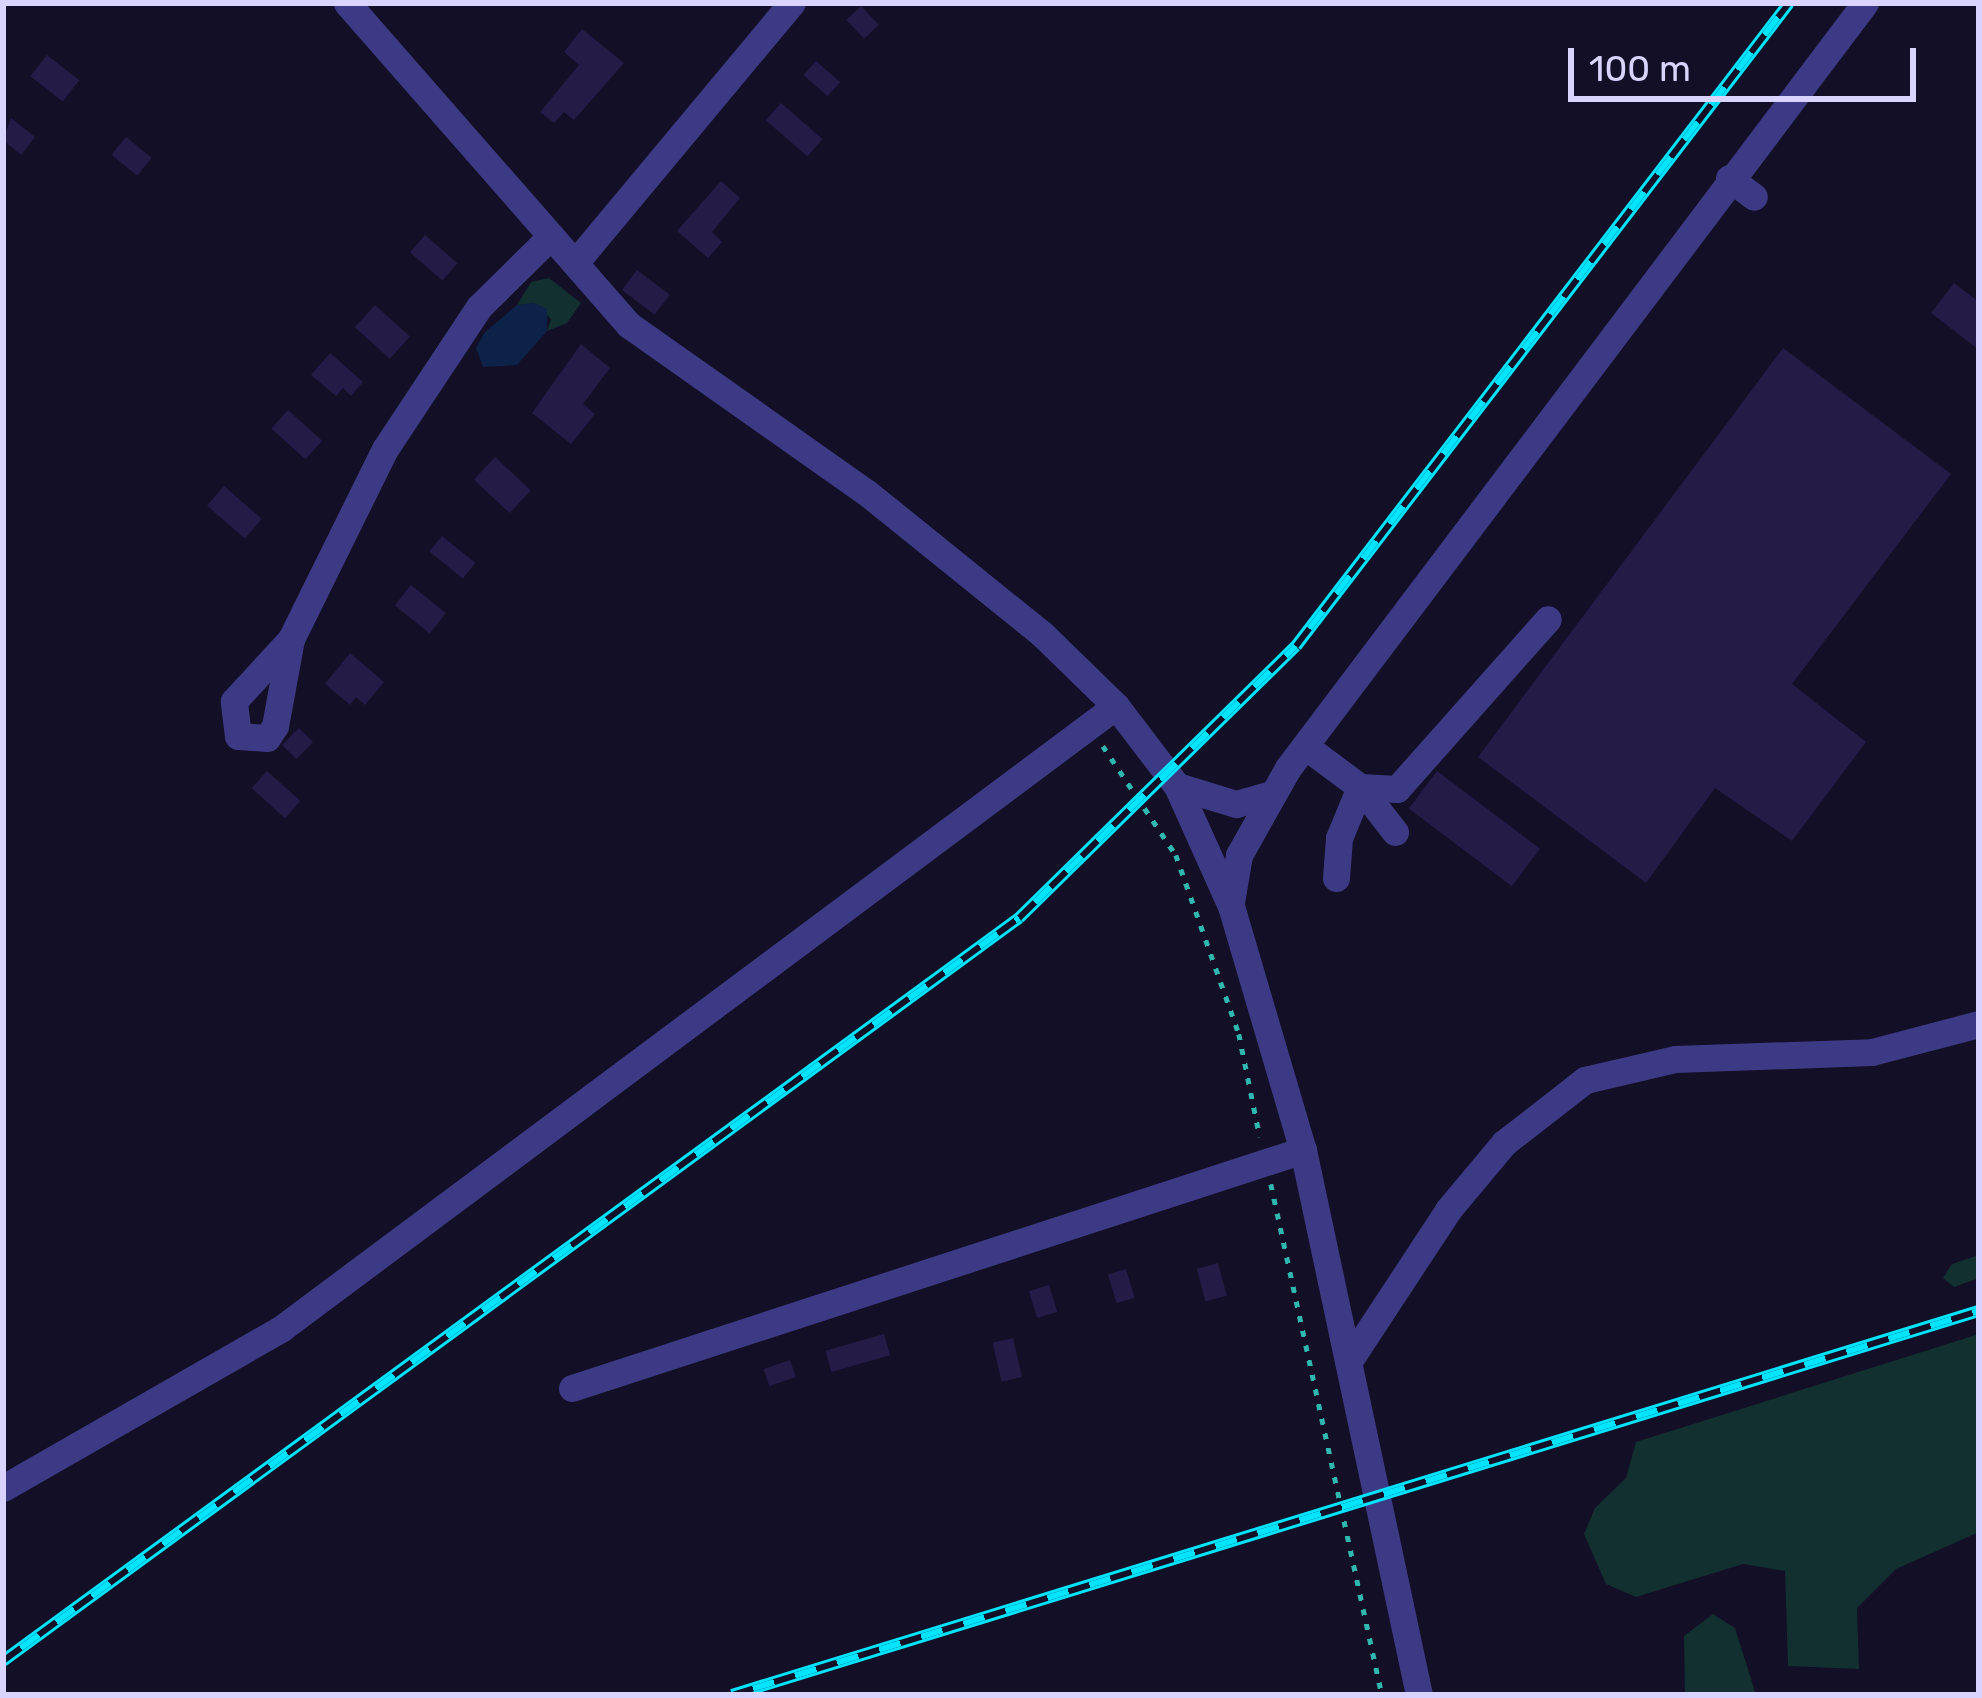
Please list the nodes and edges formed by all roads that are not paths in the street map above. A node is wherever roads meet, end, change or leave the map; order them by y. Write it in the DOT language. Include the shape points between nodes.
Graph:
graph roads {
  1 [pos="347,3"];
  2 [pos="791,3"];
  3 [pos="1865,3"];
  4 [pos="1729,178"];
  5 [pos="1754,197"];
  6 [pos="551,236"];
  7 [pos="575,263"];
  8 [pos="1548,620"];
  9 [pos="292,639"];
  10 [pos="1116,706"];
  11 [pos="1305,746"];
  12 [pos="1177,786"];
  13 [pos="1360,787"];
  14 [pos="1270,794"];
  15 [pos="1395,832"];
  16 [pos="1336,878"];
  17 [pos="1231,906"];
  18 [pos="1979,1024"];
  19 [pos="1303,1150"];
  20 [pos="1349,1361"];
  21 [pos="572,1388"];
  22 [pos="3,1488"];
  23 [pos="1419,1695"];
  1 -- 6 [label="street"];
  2 -- 7 [label="street"];
  3 -- 4 [label="street"];
  4 -- 5 [label="street"];
  4 -- 11 [label="street"];
  6 -- 7 [label="street"];
  6 -- 9 [label="street" via="448,349 385,448"];
  7 -- 10 [label="street" via="629,325 866,491 1041,633"];
  8 -- 13 [label="street" via="1397,789"];
  10 -- 12 [label="street"];
  10 -- 22 [label="street" via="282,1328"];
  11 -- 13 [label="street"];
  11 -- 14 [label="street"];
  12 -- 14 [label="street" via="1236,804"];
  12 -- 17 [label="street"];
  13 -- 15 [label="street"];
  13 -- 16 [label="street" via="1339,838"];
  14 -- 17 [label="street" via="1239,855"];
  17 -- 19 [label="street"];
  18 -- 20 [label="street" via="1872,1052 1676,1059 1585,1080 1504,1143 1448,1210"];
  19 -- 20 [label="street"];
  19 -- 21 [label="street"];
  20 -- 23 [label="street"];
}
